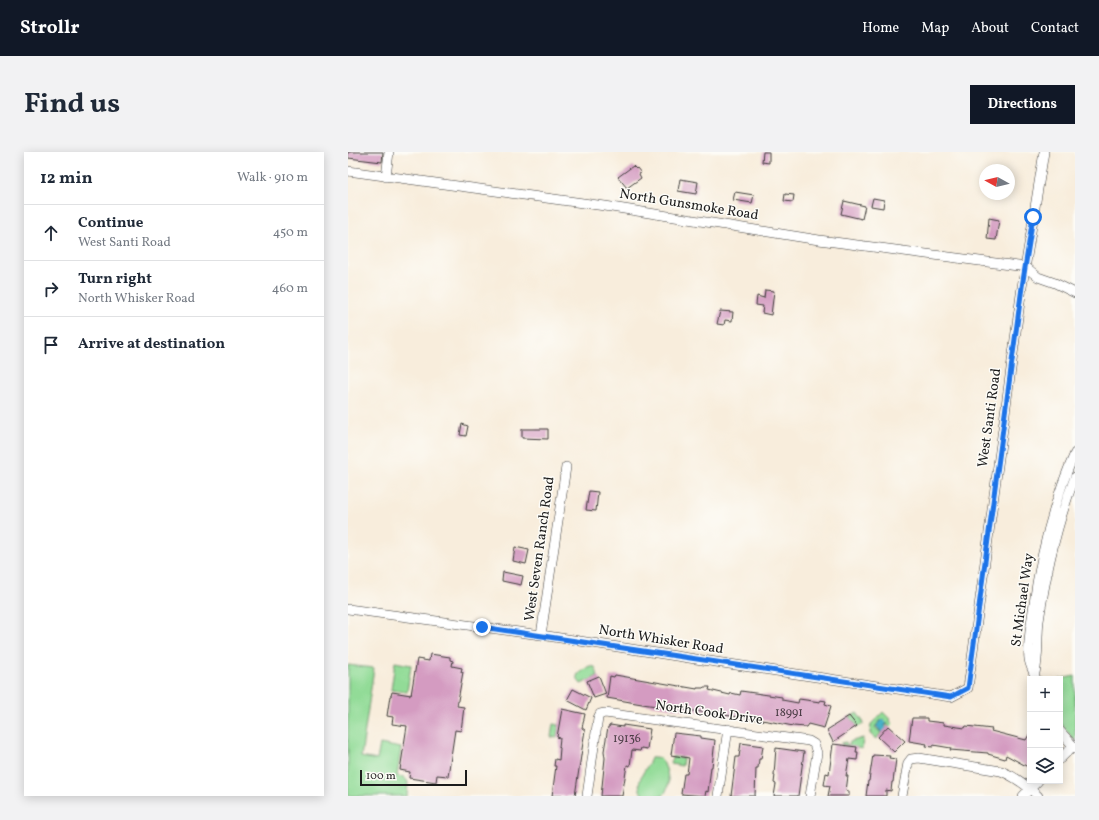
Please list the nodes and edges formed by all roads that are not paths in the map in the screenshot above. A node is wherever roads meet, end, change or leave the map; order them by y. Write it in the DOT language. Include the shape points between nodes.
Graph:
graph roads {
  1 [pos="389,152"];
  2 [pos="1044,152"];
  3 [pos="348,171"];
  4 [pos="386,177"];
  5 [pos="1026,267"];
  6 [pos="1075,293"];
  7 [pos="1075,453"];
  8 [pos="566,467"];
  9 [pos="1075,476"];
  10 [pos="348,609"];
  11 [pos="541,635"];
  12 [pos="1035,676"];
  13 [pos="968,688"];
  14 [pos="728,729"];
  15 [pos="1063,734"];
  16 [pos="1074,747"];
  17 [pos="1063,756"];
  18 [pos="1035,784"];
  19 [pos="1030,789"];
  20 [pos="587,796"];
  21 [pos="718,796"];
  22 [pos="810,796"];
  23 [pos="902,796"];
  24 [pos="1023,796"];
  25 [pos="1038,796"];
  1 -- 4 [label="street"];
  2 -- 5 [label="street, West Santi Road"];
  3 -- 4 [label="street, North Gunsmoke Road"];
  4 -- 5 [label="street, North Gunsmoke Road" via="651,213 819,240"];
  5 -- 6 [label="street" via="1038,278 1056,283"];
  5 -- 13 [label="street, West Santi Road"];
  7 -- 12 [label="street, St Michael Way" via="1056,504 1037,578 1029,641 1029,659"];
  8 -- 11 [label="street, West Seven Ranch Road"];
  9 -- 12 [label="street, St Michael Way" via="1060,520 1047,576 1039,623"];
  10 -- 11 [label="street, North Whisker Road"];
  11 -- 13 [label="street, North Whisker Road" via="951,697"];
  14 -- 20 [label="street, North Cook Drive" via="609,713 600,714"];
  14 -- 21 [label="street"];
  14 -- 22 [label="street, North Cook Drive" via="805,740 814,744 817,753"];
  15 -- 16 [label="street"];
  16 -- 17 [label="street"];
  18 -- 19 [label="street"];
  19 -- 23 [label="street" via="1012,775 991,769 919,758 911,760 907,767"];
  19 -- 24 [label="street"];
  19 -- 25 [label="street"];
}
